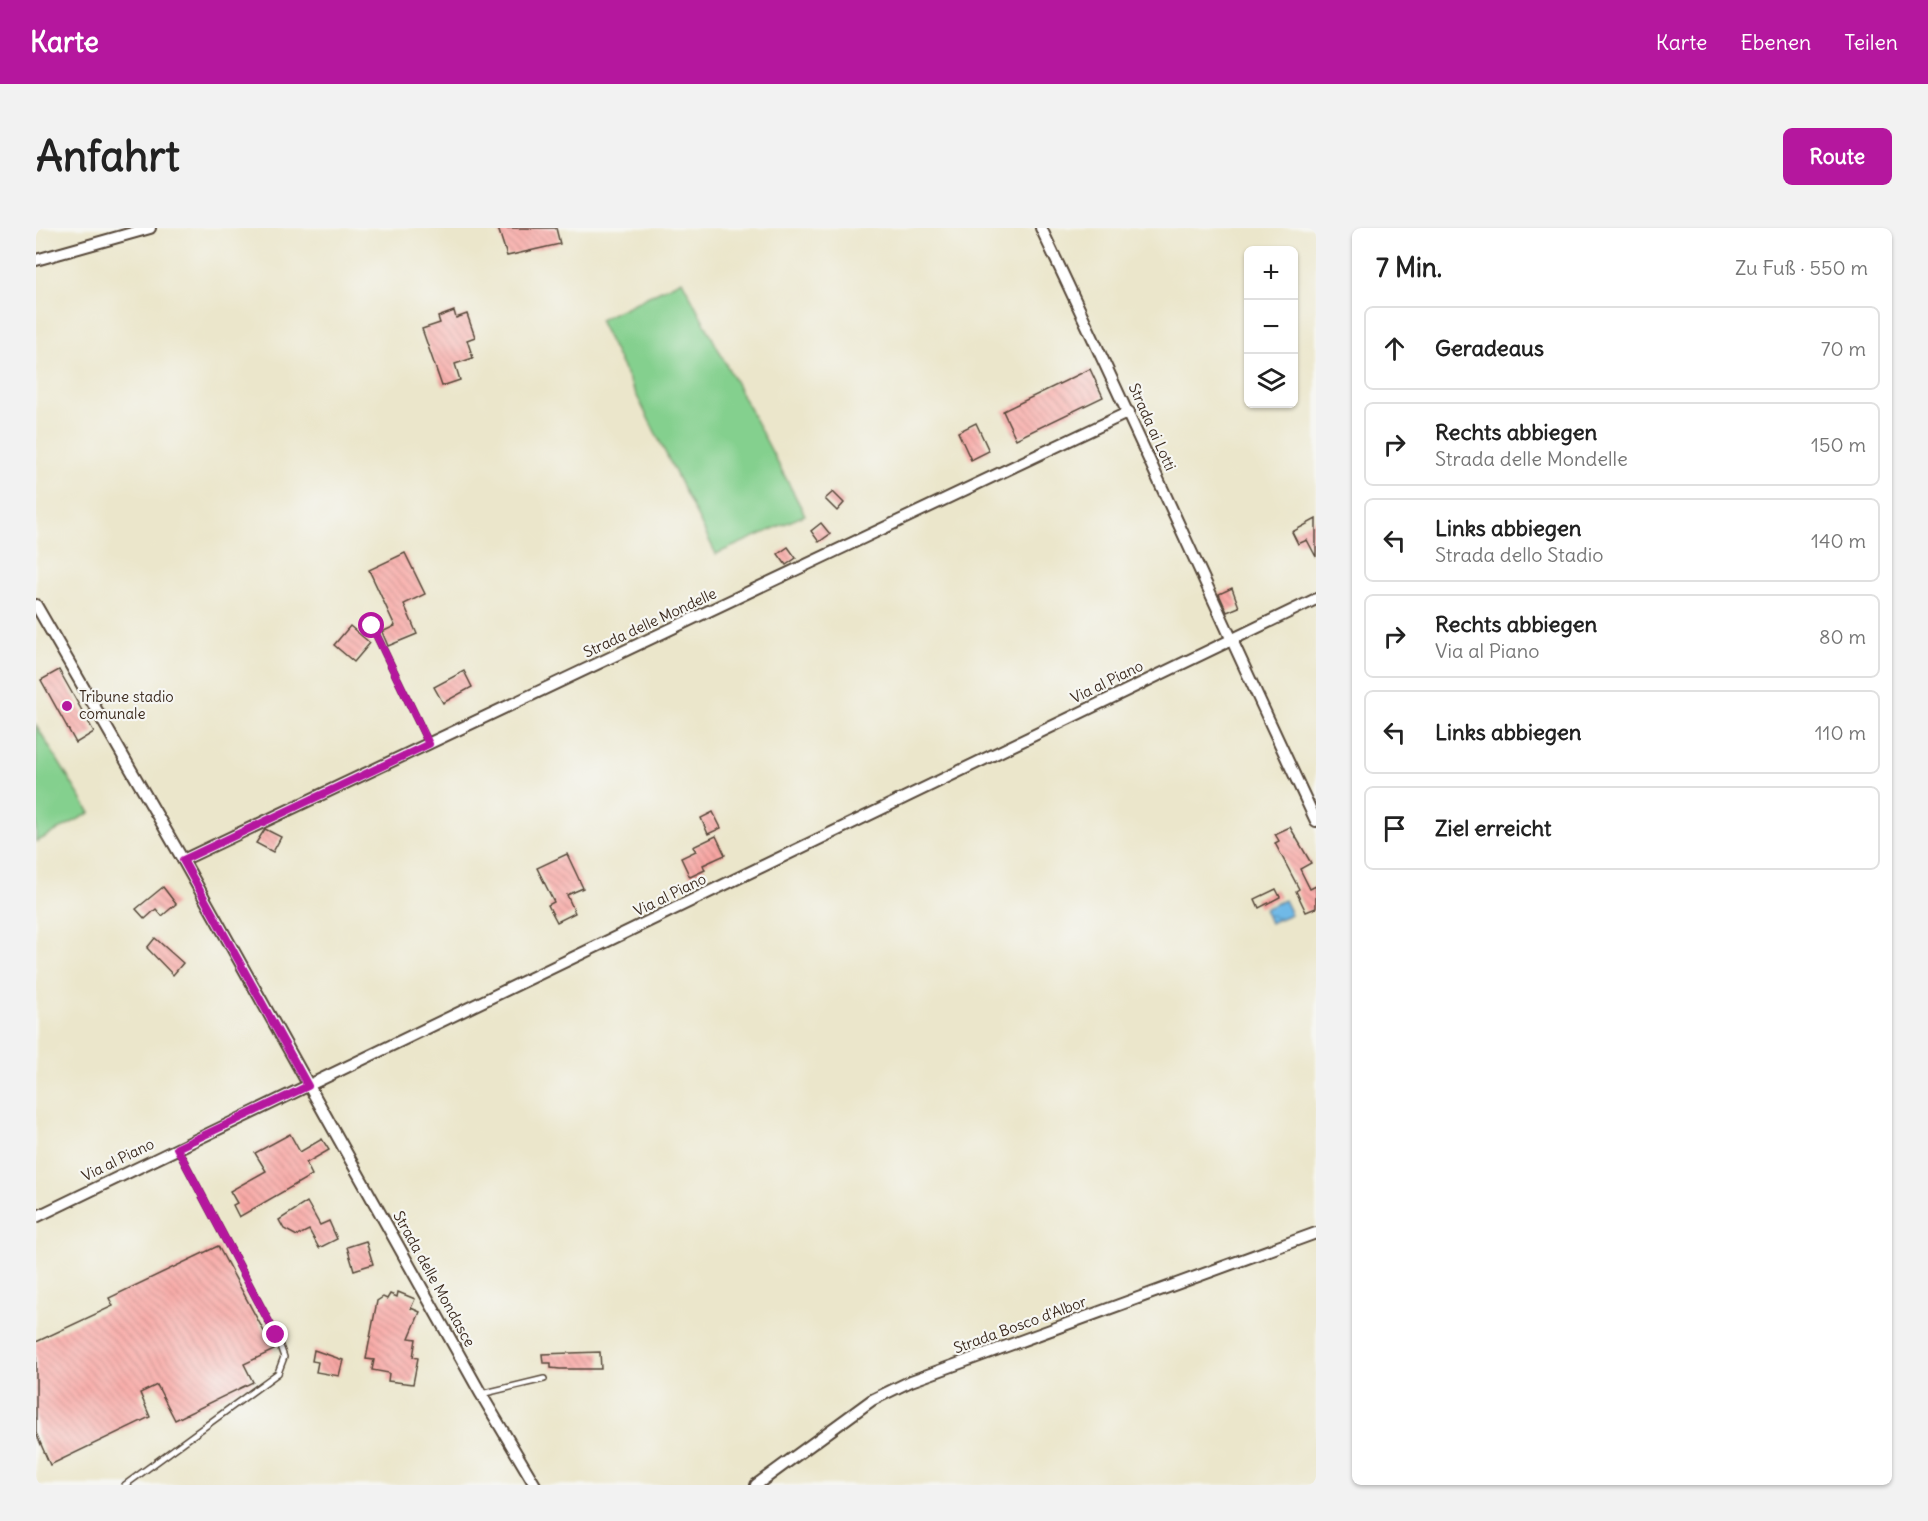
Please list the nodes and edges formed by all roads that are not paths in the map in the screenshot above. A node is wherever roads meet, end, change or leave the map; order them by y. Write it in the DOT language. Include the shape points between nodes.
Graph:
graph roads {
  1 [pos="150,228"];
  2 [pos="1041,228"];
  3 [pos="36,260"];
  4 [pos="1129,412"];
  5 [pos="1316,599"];
  6 [pos="36,605"];
  7 [pos="372,626"];
  8 [pos="1231,640"];
  9 [pos="429,744"];
  10 [pos="1316,821"];
  11 [pos="183,860"];
  12 [pos="308,1086"];
  13 [pos="177,1148"];
  14 [pos="36,1216"];
  15 [pos="1316,1233"];
  16 [pos="544,1379"];
  17 [pos="481,1394"];
  18 [pos="125,1485"];
  19 [pos="536,1485"];
  20 [pos="756,1485"];
  1 -- 3 [label="street"];
  2 -- 4 [label="street, Strada ai Lotti"];
  4 -- 8 [label="street, Strada ai Lotti"];
  4 -- 9 [label="street, Strada delle Mondelle"];
  5 -- 8 [label="street, Via al Piano"];
  6 -- 11 [label="street, Strada delle Mondasce"];
  7 -- 9 [label="lane"];
  8 -- 10 [label="street, Strada ai Lotti"];
  8 -- 12 [label="street, Via al Piano"];
  9 -- 11 [label="street, Strada delle Mondelle"];
  11 -- 12 [label="street, Strada delle Mondasce"];
  12 -- 13 [label="street, Via al Piano"];
  12 -- 17 [label="street, Strada delle Mondasce"];
  13 -- 14 [label="street, Via al Piano"];
  13 -- 18 [label="lane" via="284,1357 278,1373"];
  15 -- 20 [label="street, Strada Bosco d'Albor" via="911,1381 872,1400"];
  16 -- 17 [label="lane"];
  17 -- 19 [label="street, Strada delle Mondasce"];
}
